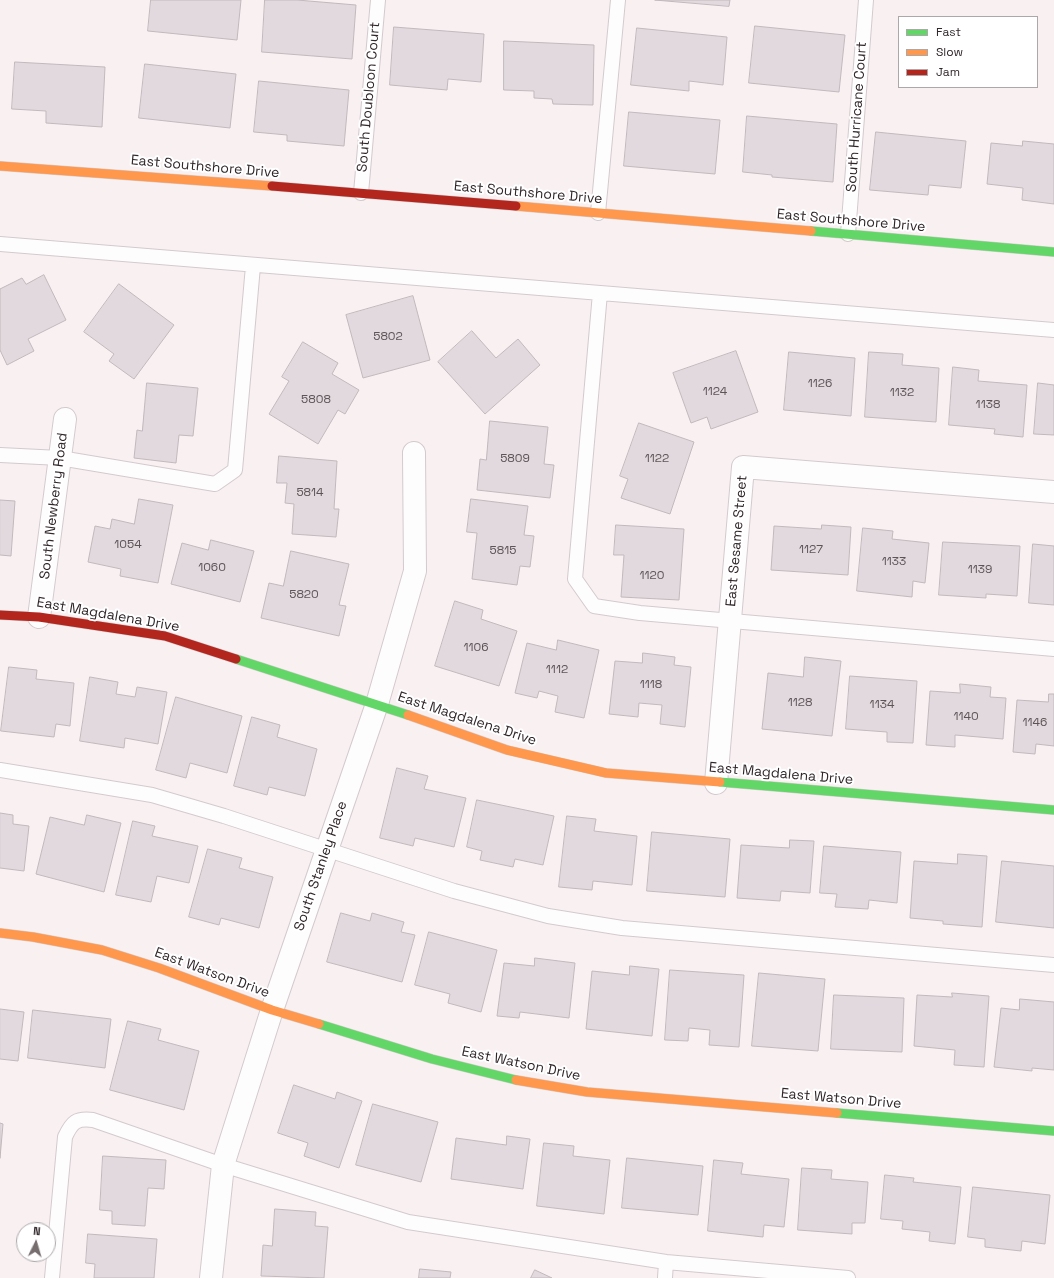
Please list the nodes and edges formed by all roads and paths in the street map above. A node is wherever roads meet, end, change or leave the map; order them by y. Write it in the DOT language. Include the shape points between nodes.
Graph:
graph roads {
  1 [pos="378,0"];
  2 [pos="618,0"];
  3 [pos="866,0"];
  4 [pos="0,166"];
  5 [pos="361,194"];
  6 [pos="598,213"];
  7 [pos="848,234"];
  8 [pos="0,244"];
  9 [pos="1054,252"];
  10 [pos="253,266"];
  11 [pos="600,293"];
  12 [pos="1054,330"];
  13 [pos="65,419"];
  14 [pos="414,453"];
  15 [pos="0,455"];
  16 [pos="60,458"];
  17 [pos="1054,492"];
  18 [pos="0,615"];
  19 [pos="39,617"];
  20 [pos="730,621"];
  21 [pos="1054,648"];
  22 [pos="377,704"];
  23 [pos="0,770"];
  24 [pos="716,783"];
  25 [pos="1054,810"];
  26 [pos="327,850"];
  27 [pos="0,933"];
  28 [pos="1054,965"];
  29 [pos="272,1010"];
  30 [pos="1054,1131"];
  31 [pos="223,1165"];
  32 [pos="666,1262"];
  33 [pos="52,1278"];
  34 [pos="211,1278"];
  35 [pos="665,1278"];
  36 [pos="848,1278"];
  1 -- 5 [label="lane, South Doubloon Court"];
  2 -- 6 [label="lane"];
  3 -- 7 [label="lane, South Hurricane Court"];
  4 -- 5 [label="street, East Southshore Drive"];
  5 -- 6 [label="street, East Southshore Drive"];
  6 -- 7 [label="street, East Southshore Drive"];
  7 -- 9 [label="street, East Southshore Drive"];
  8 -- 10 [label="lane"];
  10 -- 11 [label="lane"];
  10 -- 16 [label="lane" via="235,470 215,484"];
  11 -- 12 [label="lane"];
  11 -- 20 [label="lane" via="576,579 594,606"];
  13 -- 16 [label="street, South Newberry Road"];
  14 -- 22 [label="street, South Stanley Place" via="415,571"];
  15 -- 16 [label="lane"];
  16 -- 19 [label="street, South Newberry Road"];
  17 -- 20 [label="street, East Sesame Street" via="743,467"];
  18 -- 19 [label="street, East Magdalena Drive"];
  19 -- 22 [label="street, East Magdalena Drive" via="165,636"];
  20 -- 21 [label="lane"];
  20 -- 24 [label="street, East Sesame Street"];
  22 -- 24 [label="street, East Magdalena Drive" via="507,750 583,768 606,773"];
  22 -- 26 [label="street, South Stanley Place"];
  23 -- 26 [label="lane" via="152,795"];
  24 -- 25 [label="street, East Magdalena Drive"];
  26 -- 28 [label="lane" via="454,891 548,916 622,928"];
  26 -- 29 [label="street, South Stanley Place"];
  27 -- 29 [label="street, East Watson Drive" via="102,950"];
  29 -- 30 [label="street, East Watson Drive" via="440,1061 515,1080 587,1092"];
  29 -- 31 [label="street, South Stanley Place"];
  31 -- 32 [label="lane" via="408,1222"];
  31 -- 33 [label="lane" via="93,1120 80,1119 70,1126 65,1137"];
  31 -- 34 [label="street, South Stanley Place"];
  32 -- 35 [label="lane"];
  32 -- 36 [label="lane"];
}
